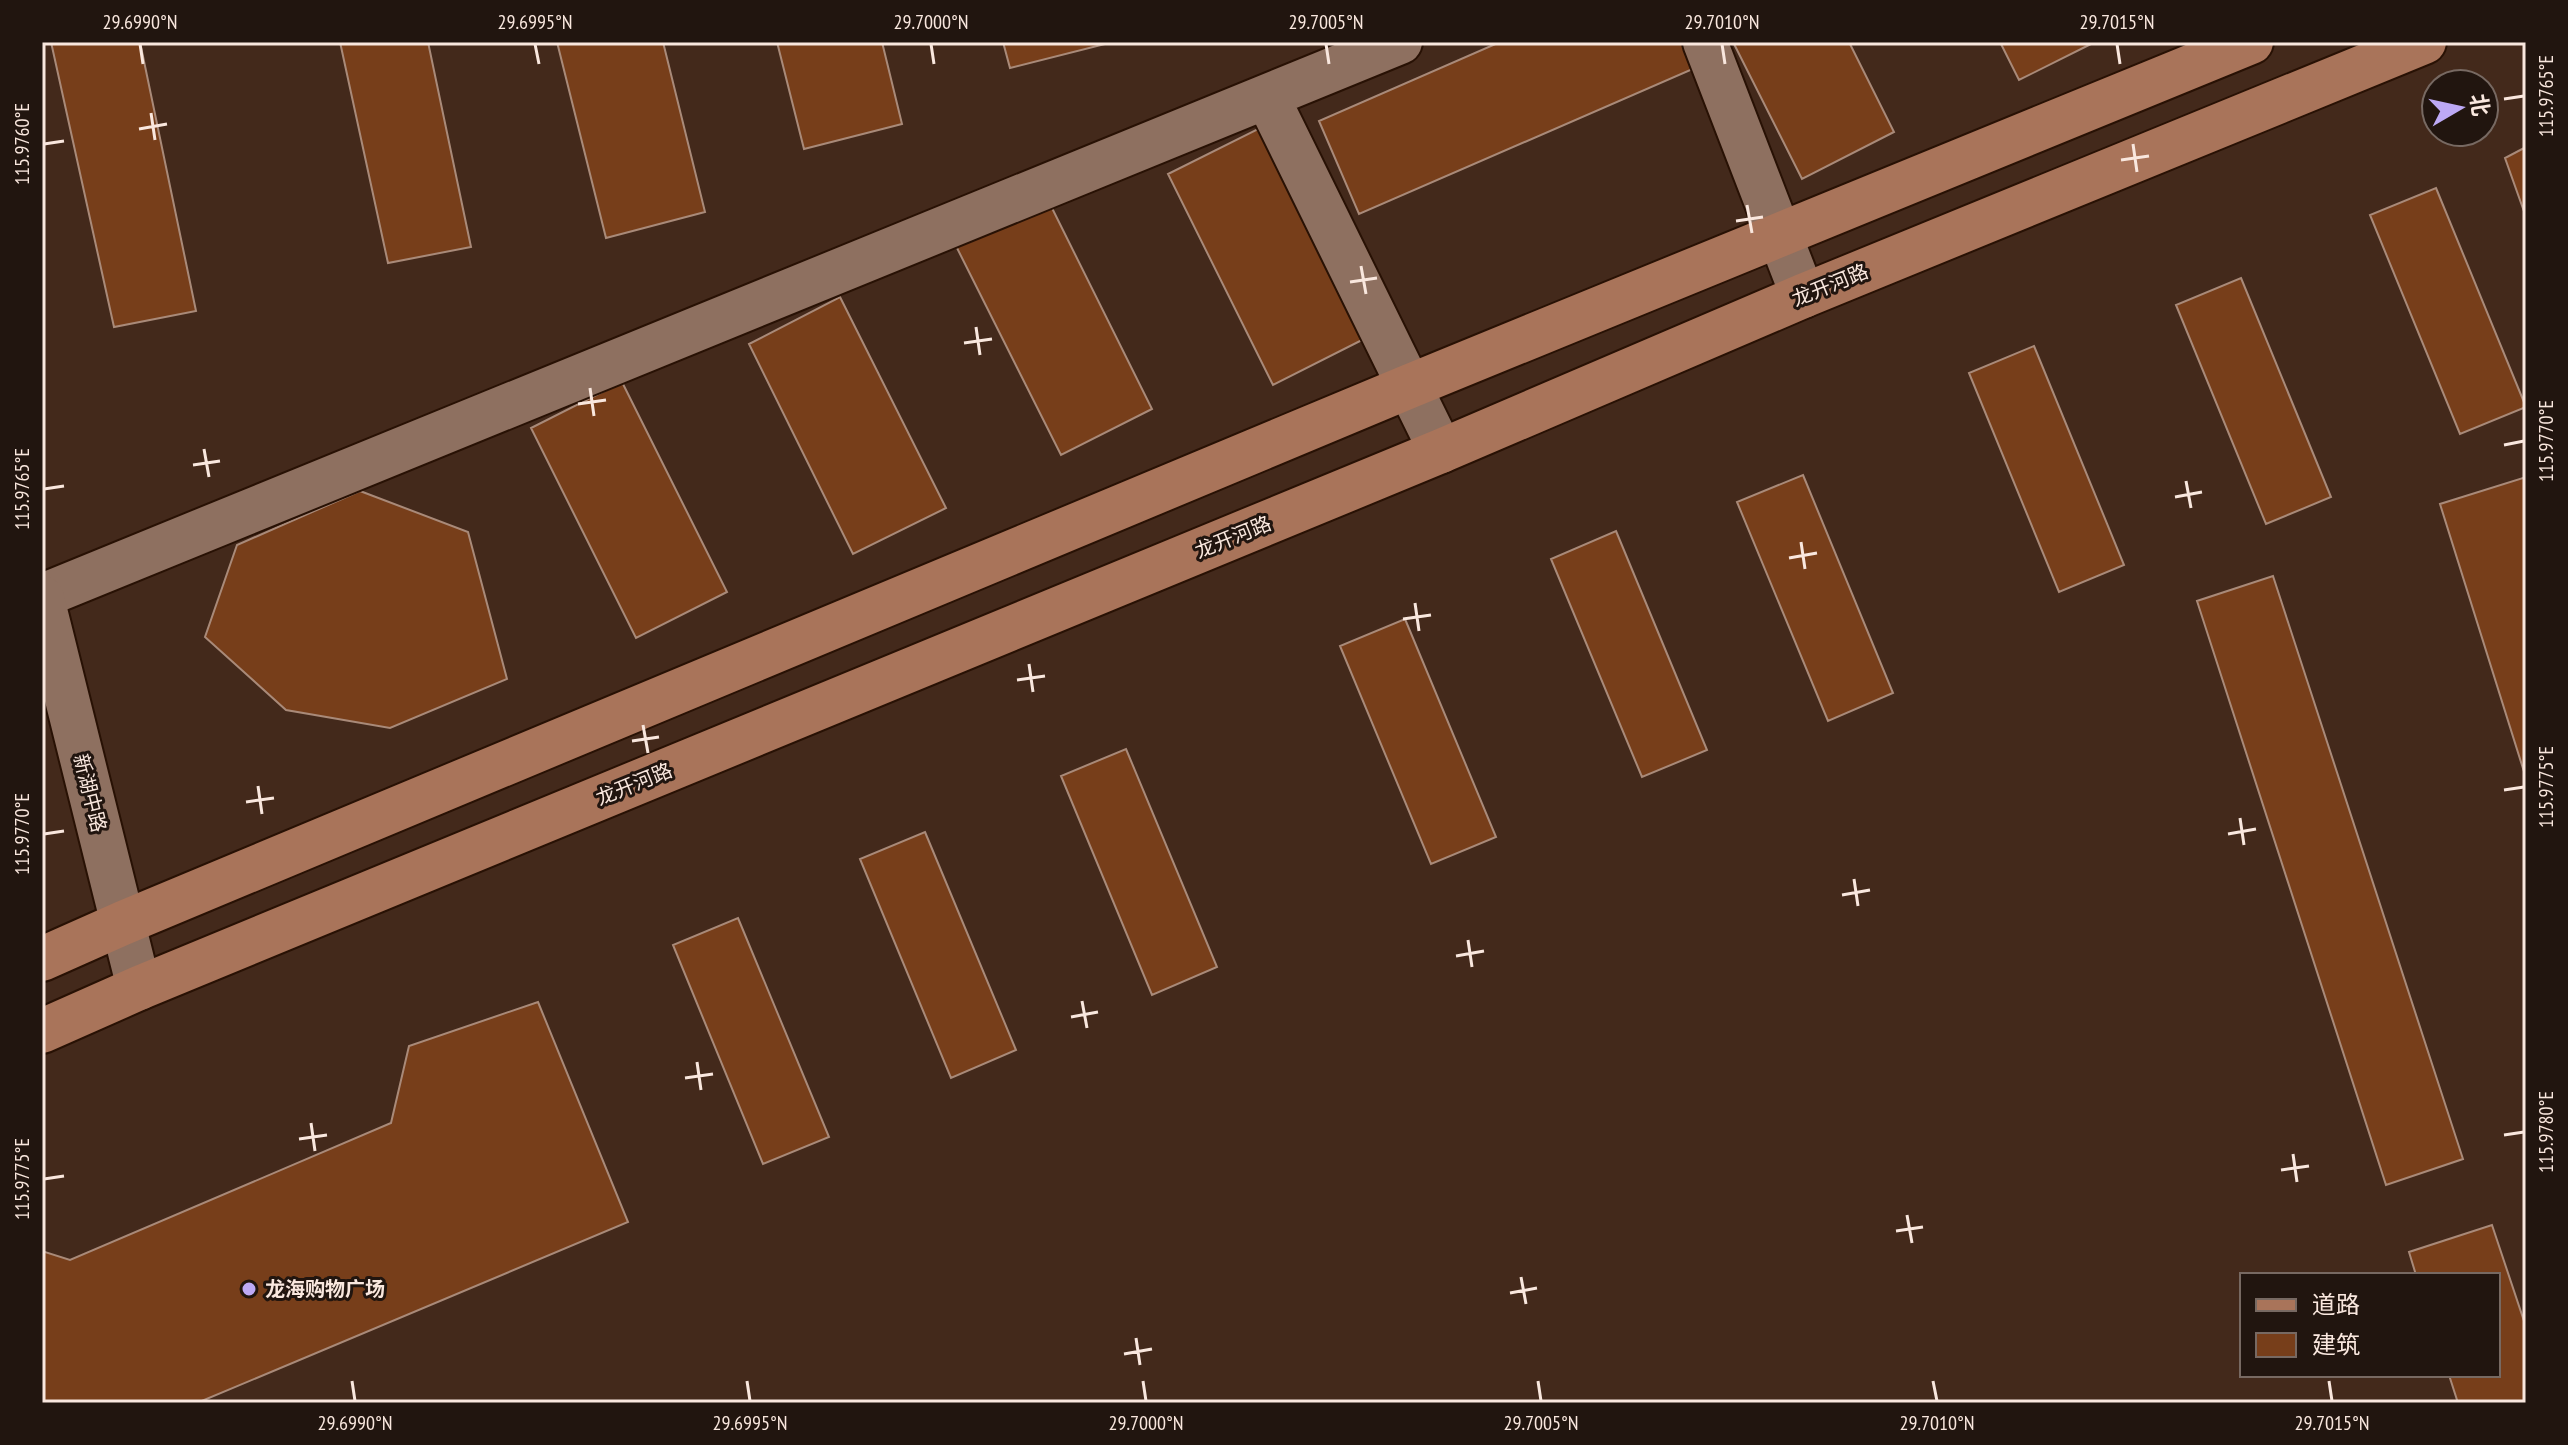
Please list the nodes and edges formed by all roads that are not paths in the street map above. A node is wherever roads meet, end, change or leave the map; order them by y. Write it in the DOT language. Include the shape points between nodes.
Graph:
graph roads {
  1 [pos="1400,42"];
  2 [pos="1705,42"];
  3 [pos="2251,42"];
  4 [pos="2424,42"];
  5 [pos="1267,97"];
  6 [pos="1780,235"];
  7 [pos="1803,296"];
  8 [pos="1410,386"];
  9 [pos="1441,451"];
  10 [pos="42,597"];
  11 [pos="123,923"];
  12 [pos="42,959"];
  13 [pos="139,988"];
  14 [pos="42,1031"];
  1 -- 5 [label="street"];
  2 -- 6 [label="street"];
  3 -- 6 [label="main road"];
  4 -- 7 [label="main road, 龙开河路"];
  5 -- 8 [label="street"];
  5 -- 10 [label="street"];
  6 -- 7 [label="street"];
  6 -- 8 [label="main road"];
  7 -- 9 [label="main road, 龙开河路"];
  8 -- 9 [label="street"];
  8 -- 11 [label="main road"];
  9 -- 13 [label="main road, 龙开河路"];
  10 -- 11 [label="street, 新湖中路"];
  11 -- 12 [label="main road"];
  11 -- 13 [label="street, 新湖中路"];
  13 -- 14 [label="main road, 龙开河路"];
}
